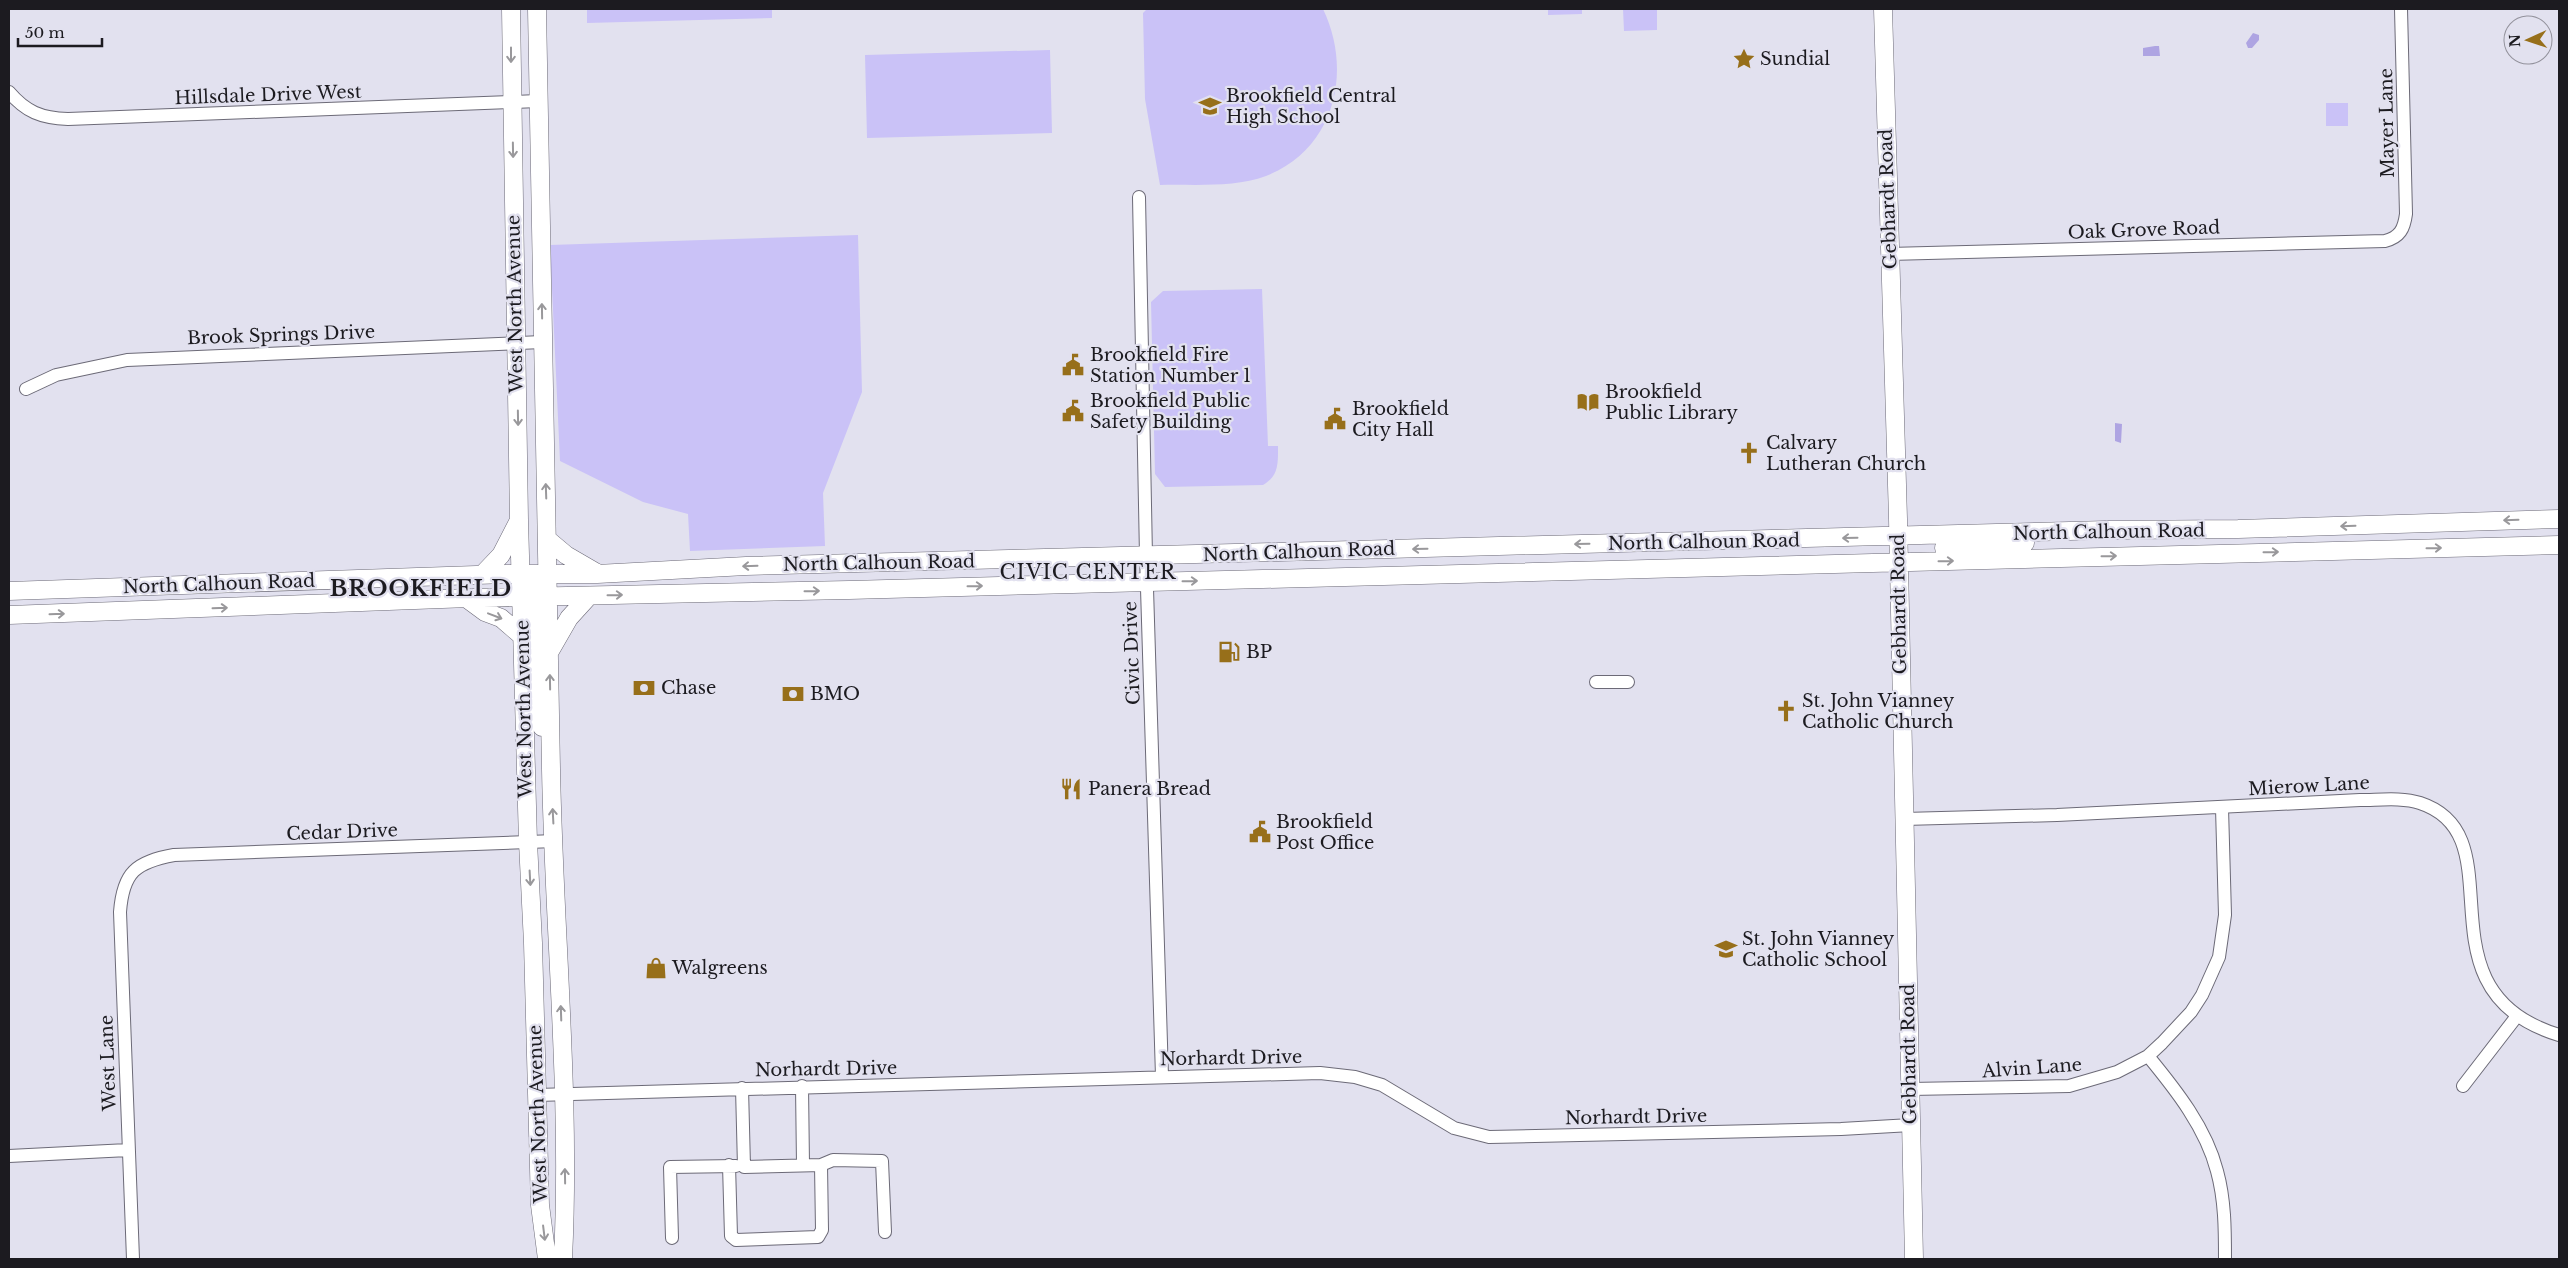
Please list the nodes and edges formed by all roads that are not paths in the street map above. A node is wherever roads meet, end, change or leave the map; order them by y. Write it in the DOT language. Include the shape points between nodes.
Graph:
graph roads {
  1 [pos="511,9"];
  2 [pos="537,9"];
  3 [pos="1883,9"];
  4 [pos="2401,9"];
  5 [pos="9,92"];
  6 [pos="538,101"];
  7 [pos="512,102"];
  8 [pos="1138,197"];
  9 [pos="2398,235"];
  10 [pos="1889,254"];
  11 [pos="516,342"];
  12 [pos="542,342"];
  13 [pos="26,389"];
  14 [pos="2559,519"];
  15 [pos="519,520"];
  16 [pos="2087,531"];
  17 [pos="1898,537"];
  18 [pos="547,539"];
  19 [pos="2559,545"];
  20 [pos="1146,556"];
  21 [pos="1898,561"];
  22 [pos="1746,566"];
  23 [pos="521,574"];
  24 [pos="548,574"];
  25 [pos="597,574"];
  26 [pos="482,575"];
  27 [pos="1146,582"];
  28 [pos="9,591"];
  29 [pos="589,596"];
  30 [pos="535,597"];
  31 [pos="466,598"];
  32 [pos="9,615"];
  33 [pos="523,637"];
  34 [pos="549,651"];
  35 [pos="1596,682"];
  36 [pos="1628,682"];
  37 [pos="551,771"];
  38 [pos="2222,808"];
  39 [pos="1904,819"];
  40 [pos="555,841"];
  41 [pos="528,842"];
  42 [pos="134,869"];
  43 [pos="2517,1016"];
  44 [pos="2559,1036"];
  45 [pos="2148,1056"];
  46 [pos="1162,1076"];
  47 [pos="802,1086"];
  48 [pos="2463,1086"];
  49 [pos="742,1088"];
  50 [pos="1910,1089"];
  51 [pos="564,1093"];
  52 [pos="537,1095"];
  53 [pos="1911,1125"];
  54 [pos="128,1150"];
  55 [pos="9,1156"];
  56 [pos="729,1165"];
  57 [pos="820,1165"];
  58 [pos="803,1166"];
  59 [pos="744,1167"];
  60 [pos="884,1232"];
  61 [pos="672,1238"];
  62 [pos="133,1259"];
  63 [pos="547,1259"];
  64 [pos="563,1259"];
  65 [pos="1914,1259"];
  66 [pos="2225,1259"];
  1 -- 7 [label="main road, West North Avenue, one-way"];
  2 -- 6 [label="main road, West North Avenue"];
  3 -- 10 [label="main road, Gebhardt Road"];
  4 -- 9 [label="street, Mayer Lane" via="2406,202 2405,222"];
  5 -- 7 [label="street, Hillsdale Drive West" via="27,110 40,116 68,119"];
  6 -- 7 [label="street, Hillsdale Drive West"];
  12 -- 6 [label="main road, West North Avenue, one-way"];
  7 -- 11 [label="main road, West North Avenue, one-way"];
  8 -- 20 [label="street, Civic Drive"];
  9 -- 10 [label="street, Oak Grove Road" via="2385,241"];
  10 -- 17 [label="main road, Gebhardt Road"];
  11 -- 12 [label="street, Brook Springs Drive"];
  11 -- 13 [label="street, Brook Springs Drive" via="127,360 56,375"];
  11 -- 15 [label="main road, West North Avenue, one-way"];
  18 -- 12 [label="main road, West North Avenue, one-way"];
  14 -- 16 [label="main road, North Calhoun Road, one-way"];
  15 -- 23 [label="main road, West North Avenue"];
  15 -- 26 [label="main road" via="501,555"];
  16 -- 17 [label="main road, North Calhoun Road"];
  16 -- 21 [label="main road" via="2000,547 1906,549"];
  17 -- 20 [label="main road, North Calhoun Road, one-way"];
  17 -- 21 [label="main road, Gebhardt Road"];
  17 -- 22 [label="main road" via="1894,546 1885,549 1786,554"];
  18 -- 24 [label="main road, West North Avenue"];
  18 -- 25 [label="main road"];
  21 -- 19 [label="main road, North Calhoun Road, one-way"];
  20 -- 25 [label="main road, North Calhoun Road, one-way" via="755,566"];
  20 -- 27 [label="street, Civic Drive"];
  21 -- 22 [label="main road, North Calhoun Road"];
  21 -- 39 [label="main road, Gebhardt Road"];
  27 -- 22 [label="main road, North Calhoun Road, one-way"];
  23 -- 24 [label="main road, North Calhoun Road"];
  23 -- 26 [label="main road, North Calhoun Road"];
  23 -- 30 [label="main road, West North Avenue"];
  24 -- 25 [label="main road, North Calhoun Road"];
  24 -- 30 [label="main road, West North Avenue"];
  26 -- 28 [label="main road, North Calhoun Road"];
  29 -- 27 [label="main road, North Calhoun Road, one-way"];
  27 -- 46 [label="street, Civic Drive"];
  29 -- 30 [label="main road, North Calhoun Road"];
  29 -- 34 [label="main road"];
  30 -- 31 [label="main road, North Calhoun Road"];
  30 -- 33 [label="main road, West North Avenue"];
  30 -- 34 [label="main road, West North Avenue"];
  30 -- 37 [label="main road" via="538,701"];
  32 -- 31 [label="main road, North Calhoun Road, one-way"];
  31 -- 33 [label="main road, one-way" via="485,612 501,618"];
  33 -- 41 [label="main road, West North Avenue"];
  37 -- 34 [label="main road, West North Avenue, one-way"];
  35 -- 36 [label="street"];
  40 -- 37 [label="main road, West North Avenue, one-way"];
  38 -- 39 [label="street, Mierow Lane"];
  38 -- 43 [label="street, Mierow Lane" via="2408,800 2437,810 2449,820 2464,843 2474,941 2484,975 2499,999"];
  38 -- 45 [label="street, Alvin Lane" via="2225,915 2218,957 2191,1012"];
  39 -- 50 [label="main road, Gebhardt Road"];
  40 -- 41 [label="street, Cedar Drive"];
  51 -- 40 [label="main road, West North Avenue, one-way"];
  41 -- 42 [label="street, Cedar Drive" via="174,855 153,859"];
  41 -- 52 [label="main road, West North Avenue, one-way"];
  42 -- 54 [label="street, West Lane" via="123,886 120,912"];
  43 -- 44 [label="street, Mierow Lane"];
  43 -- 48 [label="street"];
  45 -- 50 [label="street, Alvin Lane" via="2117,1072 2069,1086"];
  45 -- 66 [label="street" via="2192,1116 2212,1154 2223,1200"];
  46 -- 47 [label="street, Norhardt Drive"];
  46 -- 53 [label="street, Norhardt Drive" via="1320,1073 1355,1077 1382,1085 1454,1128 1489,1136"];
  47 -- 49 [label="street, Norhardt Drive"];
  47 -- 58 [label="street"];
  49 -- 51 [label="street, Norhardt Drive"];
  49 -- 59 [label="street"];
  50 -- 53 [label="main road, Gebhardt Road"];
  51 -- 52 [label="street, Norhardt Drive"];
  64 -- 51 [label="main road, West North Avenue, one-way" via="566,1205"];
  52 -- 63 [label="main road, West North Avenue, one-way" via="540,1205"];
  53 -- 65 [label="main road, Gebhardt Road"];
  54 -- 55 [label="street"];
  54 -- 62 [label="street, West Lane"];
  56 -- 57 [label="street" via="731,1236 736,1240 818,1237 822,1230"];
  56 -- 59 [label="street"];
  56 -- 61 [label="street" via="670,1167"];
  57 -- 58 [label="street"];
  57 -- 60 [label="street" via="833,1160 882,1161"];
  58 -- 59 [label="street"];
}
